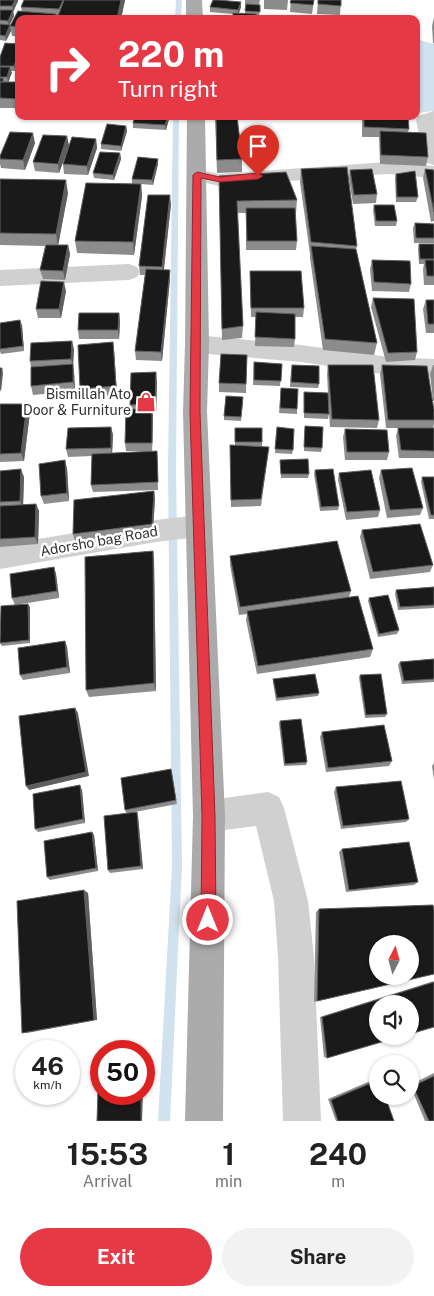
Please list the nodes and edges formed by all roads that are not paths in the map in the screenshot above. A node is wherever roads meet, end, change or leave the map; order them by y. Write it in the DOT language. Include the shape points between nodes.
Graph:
graph roads {
  1 [pos="194,0"];
  2 [pos="195,15"];
  3 [pos="434,118"];
  4 [pos="196,120"];
  5 [pos="434,159"];
  6 [pos="434,172"];
  7 [pos="197,175"];
  8 [pos="129,272"];
  9 [pos="0,278"];
  10 [pos="197,344"];
  11 [pos="434,368"];
  12 [pos="191,526"];
  13 [pos="0,557"];
  14 [pos="209,816"];
  15 [pos="204,1121"];
  16 [pos="302,1121"];
  1 -- 2 [label="main road"];
  3 -- 5 [label="street" via="425,120"];
  4 -- 7 [label="main road"];
  6 -- 7 [label="street" via="387,168 220,180"];
  7 -- 10 [label="main road"];
  8 -- 9 [label="street"];
  10 -- 11 [label="street" via="281,351 384,367"];
  10 -- 12 [label="main road"];
  12 -- 13 [label="street, Adorsho bag Road"];
  12 -- 14 [label="main road"];
  14 -- 15 [label="main road"];
  14 -- 16 [label="street" via="268,808 291,901"];
}
